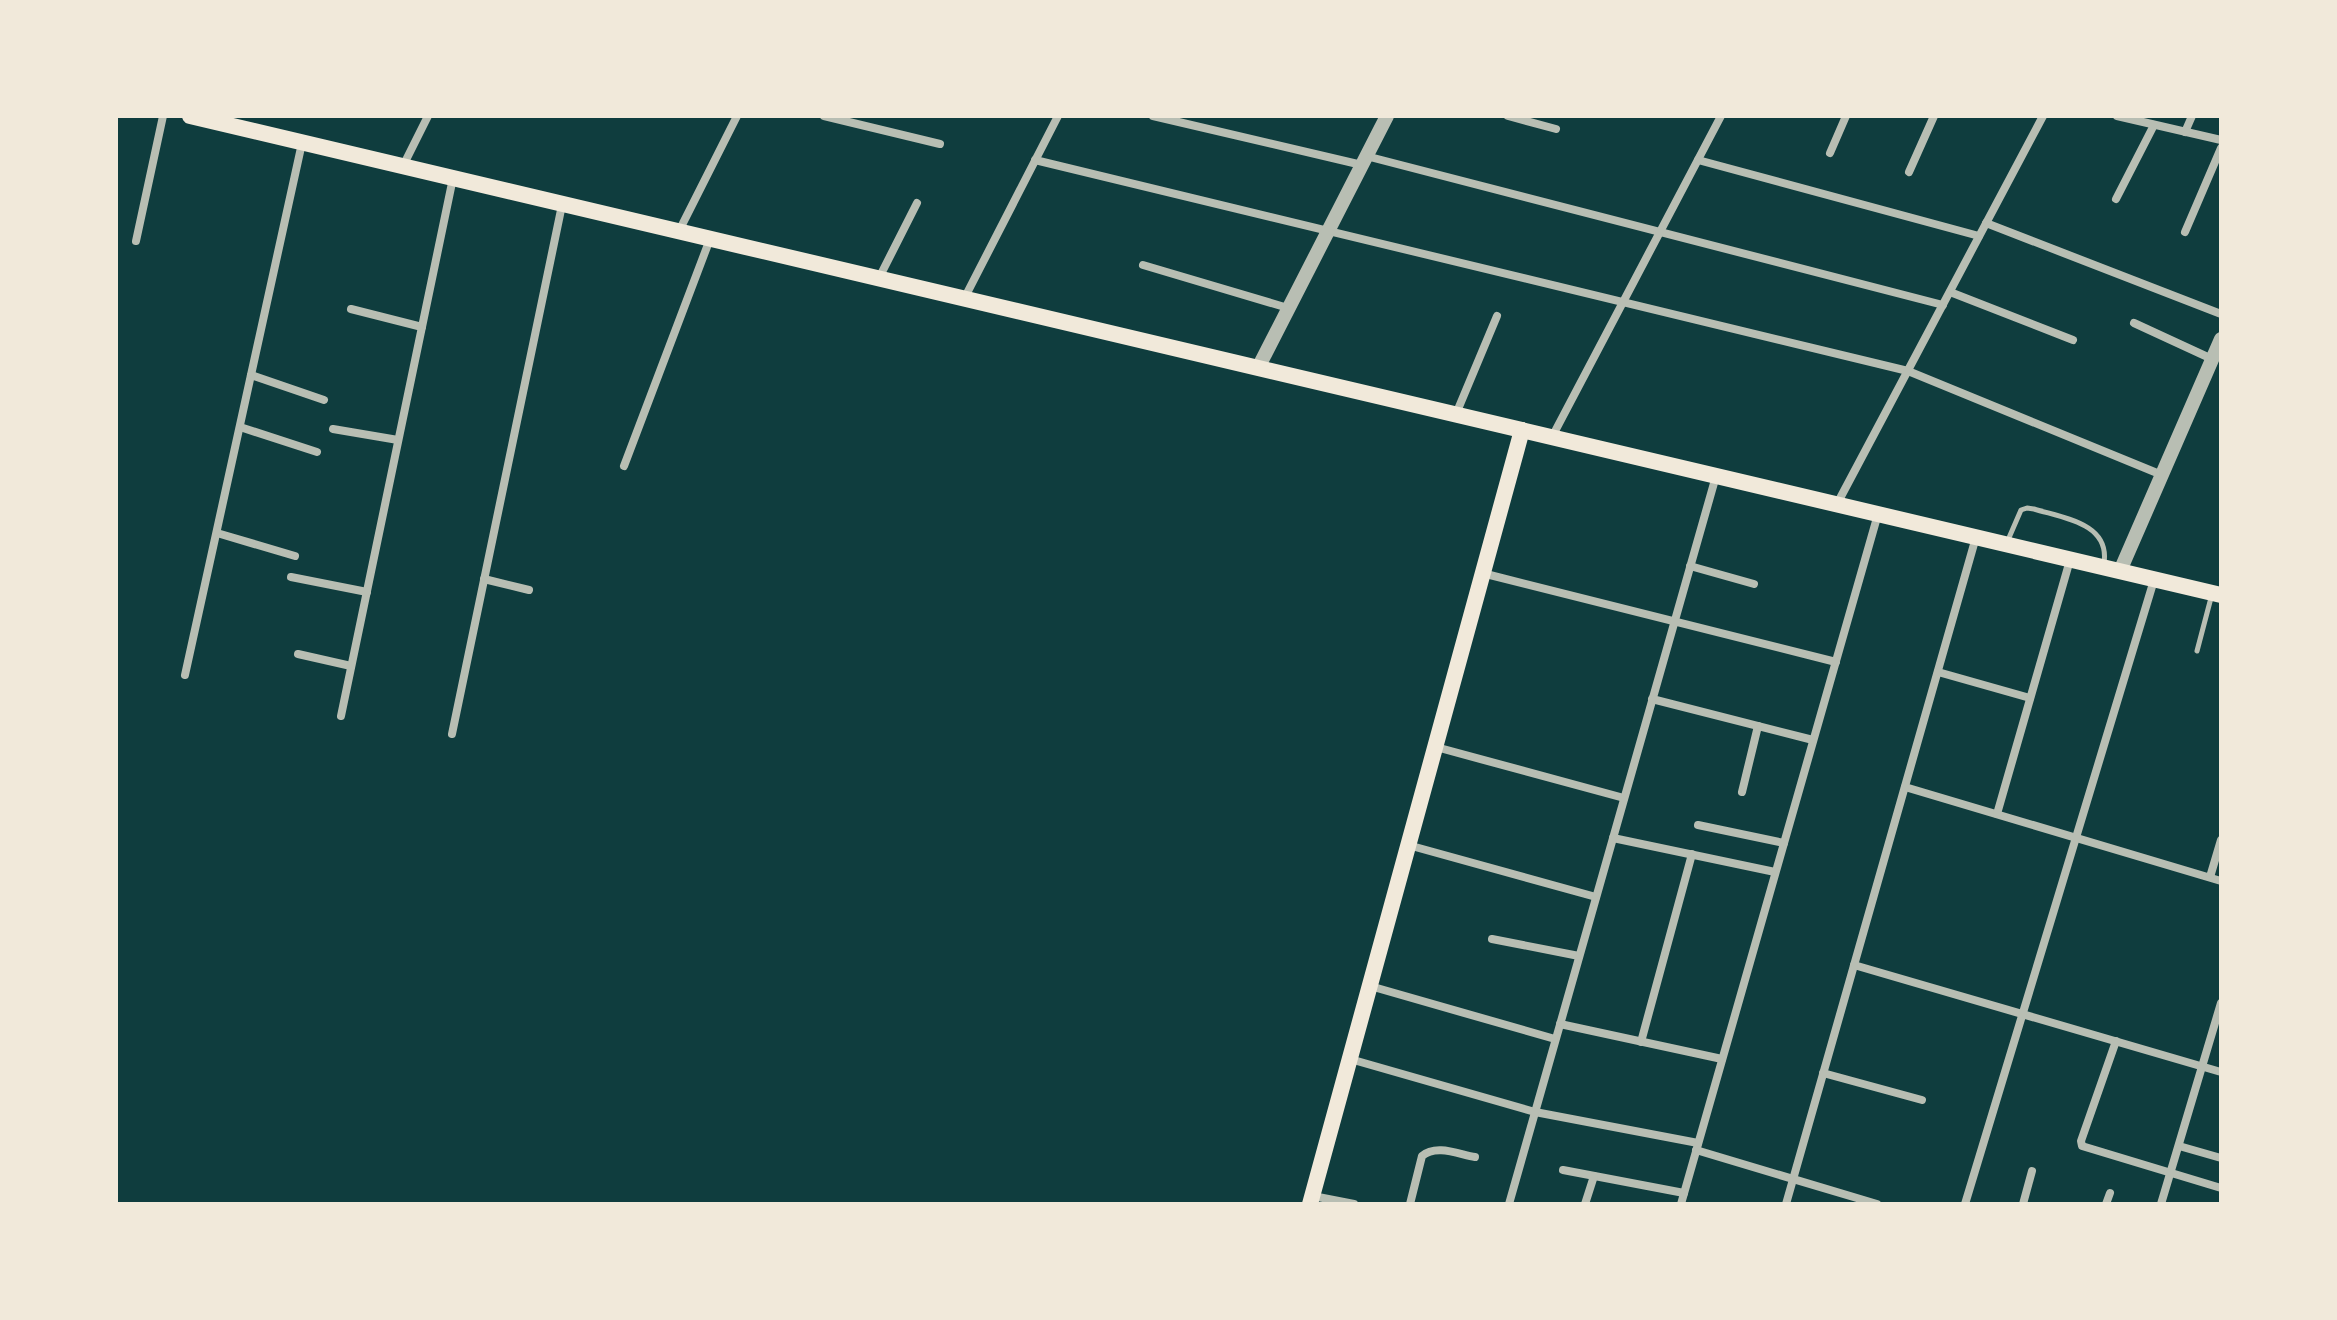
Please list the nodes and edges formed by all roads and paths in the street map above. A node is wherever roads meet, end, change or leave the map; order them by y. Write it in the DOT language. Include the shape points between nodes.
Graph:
graph roads {
  1 [pos="163,116"];
  2 [pos="190,116"];
  3 [pos="428,116"];
  4 [pos="737,116"];
  5 [pos="824,116"];
  6 [pos="1058,116"];
  7 [pos="1153,116"];
  8 [pos="1387,116"];
  9 [pos="1508,116"];
  10 [pos="1721,116"];
  11 [pos="1846,116"];
  12 [pos="1934,116"];
  13 [pos="2043,116"];
  14 [pos="2117,116"];
  15 [pos="2192,116"];
  16 [pos="223,120"];
  17 [pos="2154,125"];
  18 [pos="1556,129"];
  19 [pos="2185,132"];
  20 [pos="2221,140"];
  21 [pos="302,142"];
  22 [pos="940,144"];
  23 [pos="2221,148"];
  24 [pos="1830,153"];
  25 [pos="1035,160"];
  26 [pos="1698,160"];
  27 [pos="1364,161"];
  28 [pos="403,166"];
  29 [pos="1909,172"];
  30 [pos="453,178"];
  31 [pos="2116,199"];
  32 [pos="917,203"];
  33 [pos="562,204"];
  34 [pos="1986,223"];
  35 [pos="1327,230"];
  36 [pos="679,231"];
  37 [pos="1660,232"];
  38 [pos="2185,232"];
  39 [pos="1979,236"];
  40 [pos="710,239"];
  41 [pos="136,241"];
  42 [pos="1143,265"];
  43 [pos="878,279"];
  44 [pos="1950,292"];
  45 [pos="964,299"];
  46 [pos="1622,302"];
  47 [pos="1943,305"];
  48 [pos="1288,308"];
  49 [pos="351,309"];
  50 [pos="2221,314"];
  51 [pos="1497,316"];
  52 [pos="2134,323"];
  53 [pos="422,327"];
  54 [pos="2221,339"];
  55 [pos="2073,340"];
  56 [pos="2212,359"];
  57 [pos="1258,368"];
  58 [pos="1908,371"];
  59 [pos="251,375"];
  60 [pos="324,400"];
  61 [pos="1456,415"];
  62 [pos="240,427"];
  63 [pos="333,429"];
  64 [pos="1522,430"];
  65 [pos="1552,438"];
  66 [pos="398,440"];
  67 [pos="317,452"];
  68 [pos="624,466"];
  69 [pos="2162,475"];
  70 [pos="1716,476"];
  71 [pos="1837,505"];
  72 [pos="1878,514"];
  73 [pos="217,533"];
  74 [pos="1976,537"];
  75 [pos="2007,545"];
  76 [pos="295,556"];
  77 [pos="2070,560"];
  78 [pos="1690,566"];
  79 [pos="2112,570"];
  80 [pos="1482,573"];
  81 [pos="291,577"];
  82 [pos="484,579"];
  83 [pos="2154,580"];
  84 [pos="1754,584"];
  85 [pos="529,590"];
  86 [pos="367,592"];
  87 [pos="2217,594"];
  88 [pos="1674,621"];
  89 [pos="2197,651"];
  90 [pos="298,654"];
  91 [pos="1836,662"];
  92 [pos="351,666"];
  93 [pos="1938,672"];
  94 [pos="185,675"];
  95 [pos="2030,698"];
  96 [pos="1652,699"];
  97 [pos="341,716"];
  98 [pos="1758,726"];
  99 [pos="452,734"];
  100 [pos="1813,740"];
  101 [pos="1435,747"];
  102 [pos="1905,787"];
  103 [pos="1742,792"];
  104 [pos="1624,798"];
  105 [pos="1997,814"];
  106 [pos="1698,825"];
  107 [pos="1613,838"];
  108 [pos="2076,838"];
  109 [pos="2221,840"];
  110 [pos="1784,843"];
  111 [pos="1408,845"];
  112 [pos="1692,854"];
  113 [pos="1775,872"];
  114 [pos="2210,877"];
  115 [pos="2221,881"];
  116 [pos="1596,897"];
  117 [pos="1492,939"];
  118 [pos="1579,956"];
  119 [pos="1854,965"];
  120 [pos="1370,986"];
  121 [pos="2221,1003"];
  122 [pos="2022,1014"];
  123 [pos="1560,1024"];
  124 [pos="1555,1039"];
  125 [pos="2116,1041"];
  126 [pos="1641,1042"];
  127 [pos="1349,1059"];
  128 [pos="1722,1059"];
  129 [pos="2202,1067"];
  130 [pos="2221,1072"];
  131 [pos="1823,1073"];
  132 [pos="1922,1100"];
  133 [pos="1535,1112"];
  134 [pos="2179,1146"];
  135 [pos="1697,1147"];
  136 [pos="1475,1157"];
  137 [pos="2221,1158"];
  138 [pos="1563,1170"];
  139 [pos="2032,1171"];
  140 [pos="2170,1173"];
  141 [pos="1594,1176"];
  142 [pos="1793,1179"];
  143 [pos="2221,1188"];
  144 [pos="1684,1193"];
  145 [pos="2110,1193"];
  146 [pos="1311,1200"];
  147 [pos="1354,1204"];
  148 [pos="1410,1204"];
  149 [pos="1509,1204"];
  150 [pos="1585,1204"];
  151 [pos="1681,1204"];
  152 [pos="1786,1204"];
  153 [pos="1877,1204"];
  154 [pos="1965,1204"];
  155 [pos="2023,1204"];
  156 [pos="2106,1204"];
  157 [pos="2161,1204"];
  1 -- 41 [label="street"];
  2 -- 16 [label="main road"];
  3 -- 28 [label="street"];
  4 -- 36 [label="street"];
  5 -- 22 [label="street"];
  6 -- 25 [label="street"];
  7 -- 27 [label="street"];
  8 -- 27 [label="street"];
  9 -- 18 [label="street"];
  10 -- 26 [label="street"];
  11 -- 24 [label="street"];
  12 -- 29 [label="street"];
  13 -- 34 [label="street"];
  14 -- 17 [label="street"];
  15 -- 19 [label="street"];
  16 -- 21 [label="main road"];
  17 -- 19 [label="street"];
  17 -- 31 [label="street"];
  19 -- 20 [label="street"];
  21 -- 28 [label="main road"];
  21 -- 59 [label="street"];
  23 -- 38 [label="street"];
  25 -- 35 [label="street"];
  25 -- 45 [label="street"];
  26 -- 37 [label="street"];
  26 -- 39 [label="street"];
  27 -- 35 [label="street"];
  27 -- 37 [label="street"];
  28 -- 30 [label="main road"];
  30 -- 33 [label="main road"];
  30 -- 53 [label="street"];
  32 -- 43 [label="street"];
  33 -- 36 [label="main road"];
  33 -- 82 [label="street"];
  34 -- 39 [label="street"];
  34 -- 50 [label="street"];
  35 -- 46 [label="street"];
  35 -- 48 [label="street"];
  36 -- 40 [label="main road"];
  37 -- 46 [label="street"];
  37 -- 47 [label="street"];
  39 -- 44 [label="street"];
  40 -- 43 [label="main road"];
  40 -- 68 [label="street"];
  42 -- 48 [label="street"];
  43 -- 45 [label="main road"];
  44 -- 47 [label="street"];
  44 -- 55 [label="street"];
  45 -- 57 [label="main road"];
  46 -- 58 [label="street"];
  46 -- 65 [label="street"];
  47 -- 58 [label="street"];
  48 -- 57 [label="street"];
  49 -- 53 [label="street"];
  51 -- 61 [label="street"];
  52 -- 56 [label="street"];
  53 -- 66 [label="street"];
  54 -- 56 [label="street"];
  56 -- 69 [label="street"];
  57 -- 61 [label="main road"];
  58 -- 69 [label="street"];
  58 -- 71 [label="street"];
  59 -- 60 [label="street"];
  59 -- 62 [label="street"];
  61 -- 64 [label="main road"];
  62 -- 67 [label="street"];
  62 -- 73 [label="street"];
  63 -- 66 [label="street"];
  64 -- 65 [label="main road"];
  64 -- 80 [label="main road"];
  65 -- 70 [label="main road"];
  66 -- 86 [label="street"];
  69 -- 79 [label="street"];
  70 -- 71 [label="main road"];
  70 -- 78 [label="street"];
  71 -- 72 [label="main road"];
  72 -- 74 [label="main road"];
  72 -- 91 [label="street"];
  73 -- 76 [label="street"];
  73 -- 94 [label="street"];
  74 -- 75 [label="main road"];
  74 -- 93 [label="street"];
  75 -- 77 [label="main road"];
  75 -- 79 [label="lane" via="2021,510 2034,509 2096,532"];
  77 -- 79 [label="main road"];
  77 -- 95 [label="street"];
  78 -- 84 [label="street"];
  78 -- 88 [label="street"];
  79 -- 83 [label="main road"];
  80 -- 88 [label="street"];
  80 -- 101 [label="main road"];
  81 -- 86 [label="street"];
  82 -- 85 [label="street"];
  82 -- 99 [label="street"];
  83 -- 87 [label="main road"];
  83 -- 108 [label="street"];
  86 -- 92 [label="street"];
  87 -- 89 [label="lane"];
  88 -- 91 [label="street"];
  88 -- 96 [label="street"];
  90 -- 92 [label="street"];
  91 -- 100 [label="street"];
  92 -- 97 [label="street"];
  93 -- 95 [label="street"];
  93 -- 102 [label="street"];
  95 -- 105 [label="street"];
  96 -- 98 [label="street"];
  96 -- 104 [label="street"];
  98 -- 100 [label="street"];
  98 -- 103 [label="street"];
  100 -- 110 [label="street"];
  101 -- 104 [label="street"];
  101 -- 111 [label="main road"];
  102 -- 105 [label="street"];
  102 -- 119 [label="street"];
  104 -- 107 [label="street"];
  105 -- 108 [label="street"];
  106 -- 110 [label="street"];
  107 -- 112 [label="street"];
  107 -- 116 [label="street"];
  108 -- 114 [label="street"];
  108 -- 122 [label="street"];
  109 -- 114 [label="street"];
  110 -- 113 [label="street"];
  111 -- 116 [label="street"];
  111 -- 120 [label="main road"];
  112 -- 113 [label="street"];
  112 -- 126 [label="street"];
  113 -- 128 [label="street"];
  114 -- 115 [label="street"];
  116 -- 118 [label="street"];
  117 -- 118 [label="street"];
  118 -- 123 [label="street"];
  119 -- 122 [label="street"];
  119 -- 131 [label="street"];
  120 -- 124 [label="street"];
  120 -- 127 [label="main road"];
  121 -- 129 [label="street"];
  122 -- 125 [label="street"];
  122 -- 154 [label="street"];
  123 -- 124 [label="street"];
  123 -- 126 [label="street"];
  124 -- 133 [label="street"];
  125 -- 129 [label="street"];
  125 -- 140 [label="street" via="2081,1144"];
  126 -- 128 [label="street"];
  127 -- 133 [label="street"];
  127 -- 146 [label="main road"];
  128 -- 135 [label="street"];
  129 -- 130 [label="street"];
  129 -- 134 [label="street"];
  131 -- 132 [label="street"];
  131 -- 142 [label="street"];
  133 -- 135 [label="street"];
  133 -- 149 [label="street"];
  134 -- 137 [label="street"];
  134 -- 140 [label="street"];
  135 -- 142 [label="street"];
  135 -- 144 [label="street"];
  136 -- 148 [label="street" via="1426,1152"];
  138 -- 141 [label="street"];
  139 -- 155 [label="street"];
  140 -- 143 [label="street"];
  140 -- 157 [label="street"];
  141 -- 144 [label="street"];
  141 -- 150 [label="street"];
  142 -- 152 [label="street"];
  142 -- 153 [label="street"];
  144 -- 151 [label="street"];
  145 -- 156 [label="street"];
  146 -- 147 [label="street"];
}
